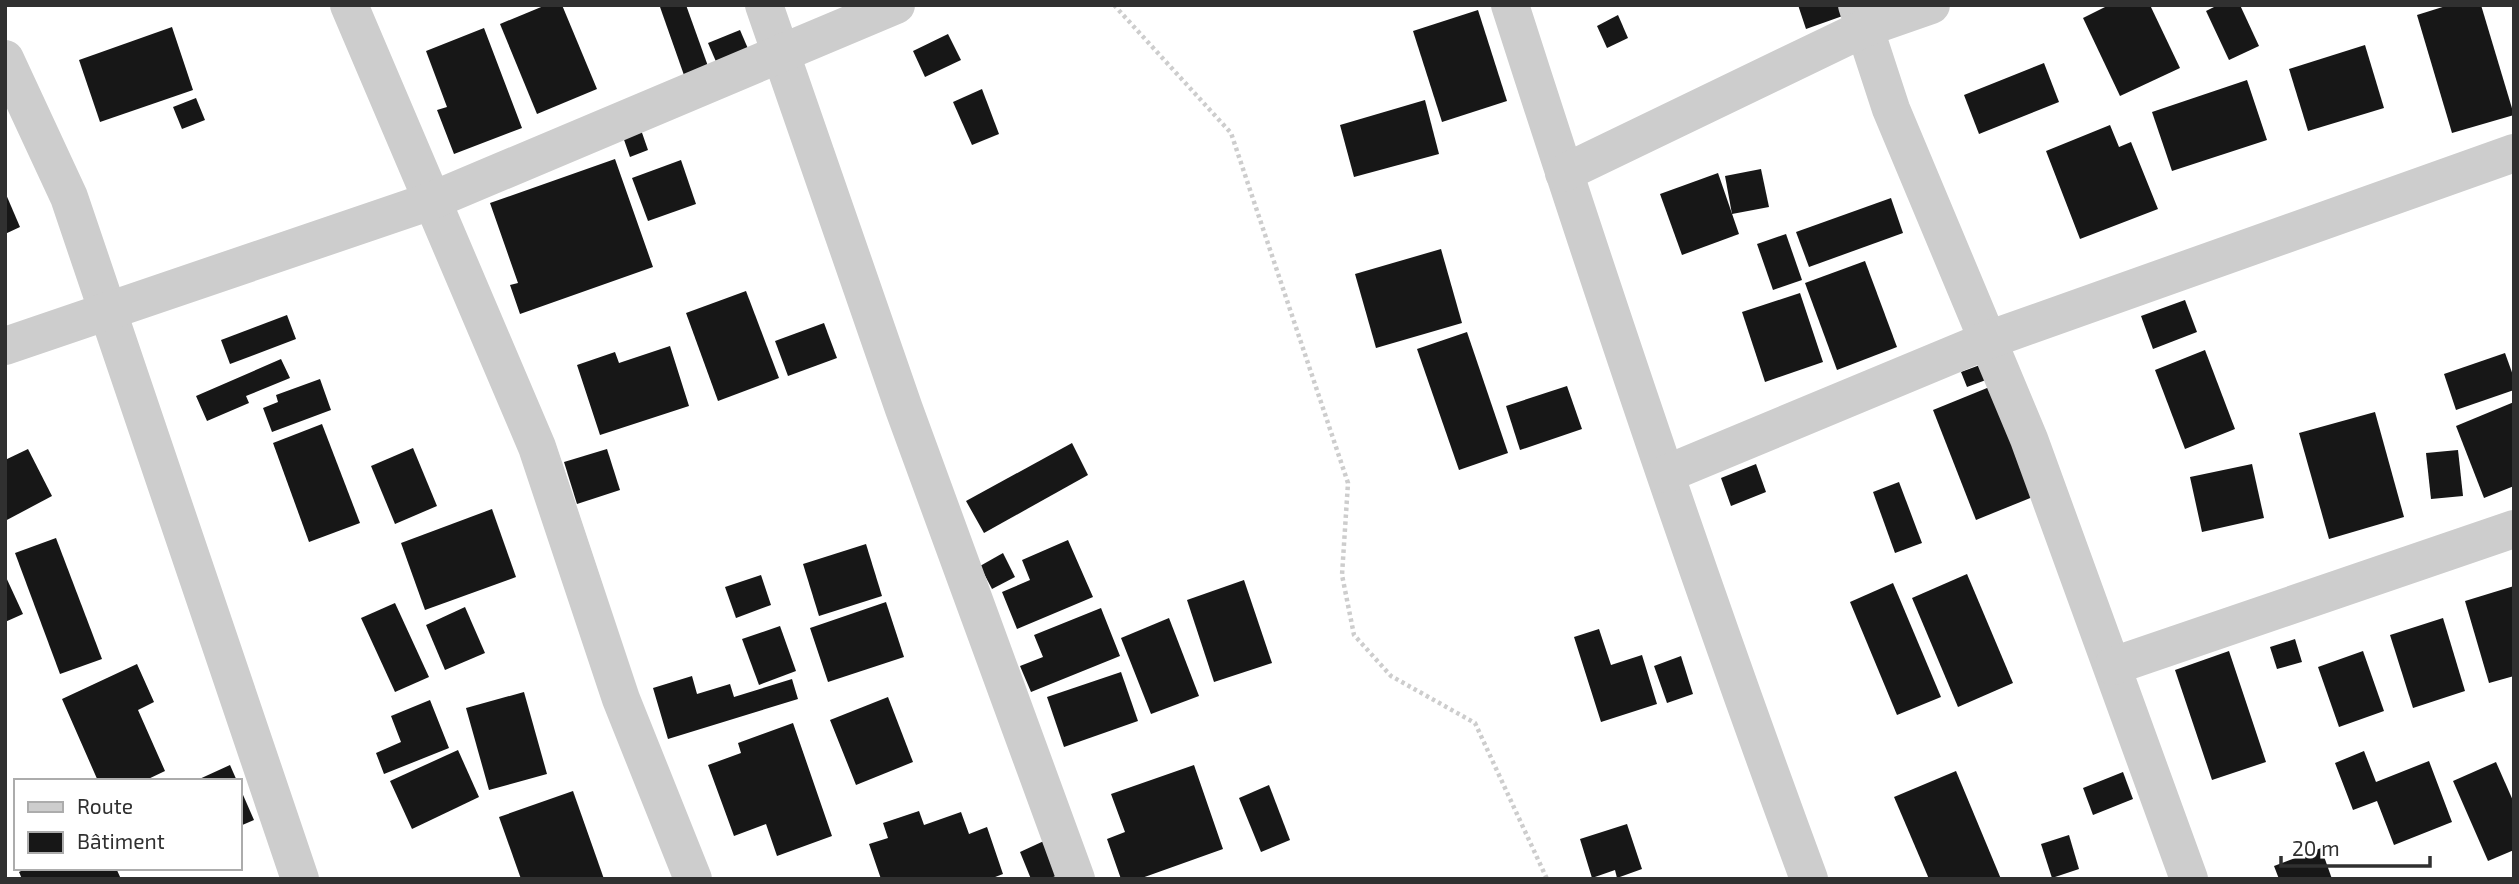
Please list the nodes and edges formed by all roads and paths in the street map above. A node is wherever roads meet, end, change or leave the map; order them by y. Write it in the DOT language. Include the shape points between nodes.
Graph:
graph roads {
  1 [pos="349,5"];
  2 [pos="764,5"];
  3 [pos="896,5"];
  4 [pos="1114,5"];
  5 [pos="1510,5"];
  6 [pos="1931,5"];
  7 [pos="1861,17"];
  8 [pos="782,55"];
  9 [pos="5,59"];
  10 [pos="2514,153"];
  11 [pos="1564,173"];
  12 [pos="432,201"];
  13 [pos="107,311"];
  14 [pos="1988,340"];
  15 [pos="5,346"];
  16 [pos="1667,474"];
  17 [pos="2514,529"];
  18 [pos="2113,666"];
  19 [pos="300,879"];
  20 [pos="693,879"];
  21 [pos="1076,879"];
  22 [pos="1547,879"];
  23 [pos="1809,879"];
  24 [pos="2189,879"];
  1 -- 12 [label="street"];
  2 -- 8 [label="street"];
  3 -- 8 [label="street"];
  4 -- 22 [label="path" via="1231,133 1348,482 1342,575 1354,635 1391,676 1475,723"];
  5 -- 11 [label="street"];
  6 -- 7 [label="street"];
  7 -- 11 [label="street"];
  7 -- 14 [label="street" via="1891,110"];
  8 -- 12 [label="street"];
  8 -- 21 [label="street" via="904,409"];
  9 -- 13 [label="street" via="69,197"];
  10 -- 14 [label="street"];
  11 -- 16 [label="street"];
  12 -- 13 [label="street"];
  12 -- 20 [label="street" via="537,447 621,699"];
  13 -- 15 [label="street"];
  13 -- 19 [label="street"];
  14 -- 16 [label="street"];
  14 -- 18 [label="street"];
  16 -- 23 [label="street"];
  17 -- 18 [label="street"];
  18 -- 24 [label="street"];
}
